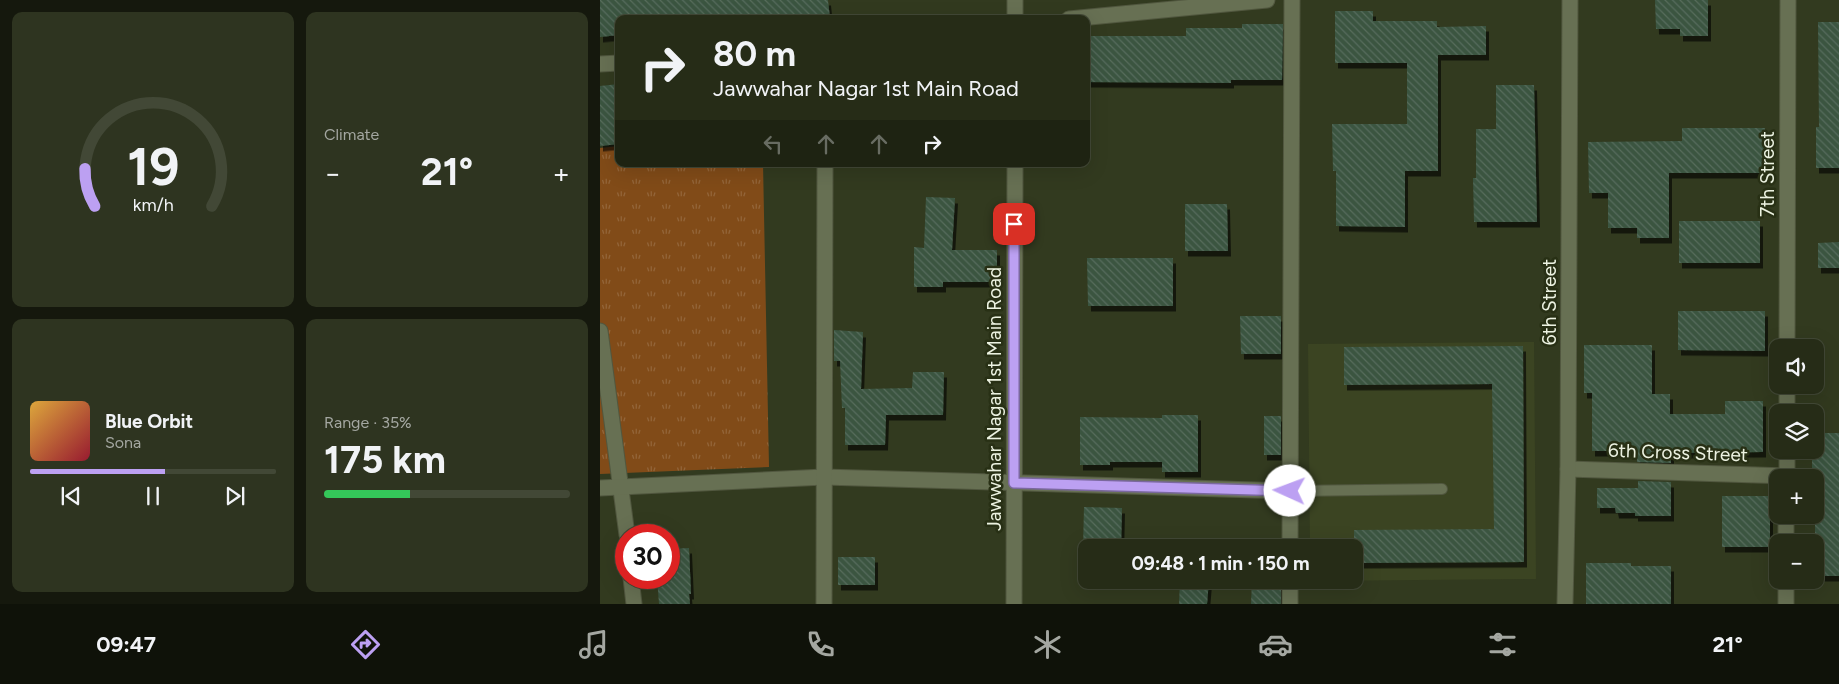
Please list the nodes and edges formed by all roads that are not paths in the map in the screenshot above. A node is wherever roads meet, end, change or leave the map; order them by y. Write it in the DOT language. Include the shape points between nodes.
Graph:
graph roads {
  1 [pos="1015,0"];
  2 [pos="1267,0"];
  3 [pos="1292,0"];
  4 [pos="1570,0"];
  5 [pos="1788,0"];
  6 [pos="1015,15"];
  7 [pos="1090,17"];
  8 [pos="615,63"];
  9 [pos="600,64"];
  10 [pos="825,167"];
  11 [pos="1015,167"];
  12 [pos="600,332"];
  13 [pos="1787,339"];
  14 [pos="1568,469"];
  15 [pos="1769,476"];
  16 [pos="824,477"];
  17 [pos="1014,483"];
  18 [pos="600,488"];
  19 [pos="621,488"];
  20 [pos="1442,489"];
  21 [pos="1290,491"];
  22 [pos="625,524"];
  23 [pos="1290,539"];
  24 [pos="633,589"];
  25 [pos="1290,589"];
  26 [pos="1786,589"];
  27 [pos="634,604"];
  28 [pos="824,604"];
  29 [pos="1014,604"];
  30 [pos="1290,604"];
  31 [pos="1565,604"];
  32 [pos="1786,604"];
  1 -- 6 [label="street"];
  2 -- 7 [label="street"];
  3 -- 21 [label="street"];
  4 -- 14 [label="street, 6th Street"];
  5 -- 13 [label="street, 7th Street"];
  8 -- 9 [label="street"];
  10 -- 16 [label="street"];
  11 -- 17 [label="street, Jawwahar Nagar 1st Main Road"];
  12 -- 19 [label="street"];
  14 -- 15 [label="street, 6th Cross Street"];
  14 -- 31 [label="street, 6th Street"];
  16 -- 17 [label="street"];
  16 -- 19 [label="street"];
  16 -- 28 [label="street"];
  17 -- 21 [label="street"];
  17 -- 29 [label="street, Jawwahar Nagar 1st Main Road"];
  18 -- 19 [label="street"];
  19 -- 22 [label="street"];
  20 -- 21 [label="lane"];
  21 -- 23 [label="street"];
  24 -- 27 [label="street"];
  25 -- 30 [label="street"];
  26 -- 32 [label="street"];
}
